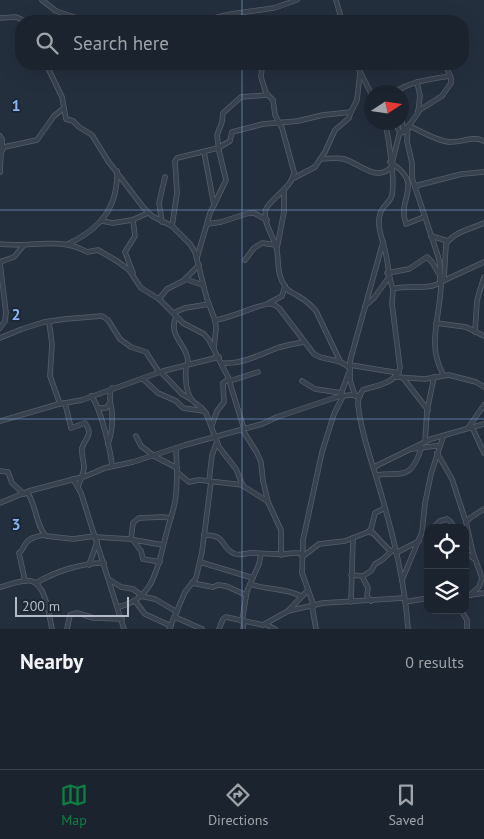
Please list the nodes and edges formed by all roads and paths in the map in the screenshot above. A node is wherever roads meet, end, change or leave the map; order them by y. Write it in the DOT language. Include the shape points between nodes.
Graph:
graph roads {
  1 [pos="42,0"];
  2 [pos="297,0"];
  3 [pos="336,0"];
  4 [pos="68,15"];
  5 [pos="227,15"];
  6 [pos="340,15"];
  7 [pos="15,17"];
  8 [pos="0,18"];
  9 [pos="49,70"];
  10 [pos="262,70"];
  11 [pos="359,70"];
  12 [pos="447,70"];
  13 [pos="360,73"];
  14 [pos="450,76"];
  15 [pos="417,82"];
  16 [pos="366,85"];
  17 [pos="409,85"];
  18 [pos="267,95"];
  19 [pos="64,108"];
  20 [pos="351,111"];
  21 [pos="418,111"];
  22 [pos="287,122"];
  23 [pos="280,123"];
  24 [pos="409,124"];
  25 [pos="409,126"];
  26 [pos="282,128"];
  27 [pos="386,130"];
  28 [pos="408,130"];
  29 [pos="402,131"];
  30 [pos="0,136"];
  31 [pos="407,141"];
  32 [pos="484,141"];
  33 [pos="218,148"];
  34 [pos="2,150"];
  35 [pos="204,152"];
  36 [pos="320,159"];
  37 [pos="391,164"];
  38 [pos="117,171"];
  39 [pos="0,172"];
  40 [pos="484,172"];
  41 [pos="165,177"];
  42 [pos="292,178"];
  43 [pos="415,186"];
  44 [pos="284,191"];
  45 [pos="214,205"];
  46 [pos="148,213"];
  47 [pos="424,217"];
  48 [pos="133,220"];
  49 [pos="267,220"];
  50 [pos="102,221"];
  51 [pos="162,222"];
  52 [pos="484,223"];
  53 [pos="207,224"];
  54 [pos="172,226"];
  55 [pos="431,236"];
  56 [pos="448,241"];
  57 [pos="382,242"];
  58 [pos="0,244"];
  59 [pos="24,245"];
  60 [pos="67,245"];
  61 [pos="276,247"];
  62 [pos="197,258"];
  63 [pos="245,260"];
  64 [pos="0,262"];
  65 [pos="484,262"];
  66 [pos="198,264"];
  67 [pos="133,275"];
  68 [pos="388,275"];
  69 [pos="440,276"];
  70 [pos="484,277"];
  71 [pos="185,279"];
  72 [pos="441,282"];
  73 [pos="203,285"];
  74 [pos="285,286"];
  75 [pos="393,289"];
  76 [pos="159,299"];
  77 [pos="270,303"];
  78 [pos="209,304"];
  79 [pos="365,306"];
  80 [pos="172,313"];
  81 [pos="176,317"];
  82 [pos="215,320"];
  83 [pos="49,322"];
  84 [pos="436,323"];
  85 [pos="0,328"];
  86 [pos="475,332"];
  87 [pos="484,336"];
  88 [pos="0,338"];
  89 [pos="304,342"];
  90 [pos="214,348"];
  91 [pos="219,357"];
  92 [pos="340,361"];
  93 [pos="221,362"];
  94 [pos="187,364"];
  95 [pos="349,368"];
  96 [pos="160,372"];
  97 [pos="258,372"];
  98 [pos="443,374"];
  99 [pos="397,375"];
  100 [pos="403,378"];
  101 [pos="434,378"];
  102 [pos="143,379"];
  103 [pos="229,380"];
  104 [pos="302,381"];
  105 [pos="484,387"];
  106 [pos="112,388"];
  107 [pos="342,395"];
  108 [pos="90,396"];
  109 [pos="357,396"];
  110 [pos="191,398"];
  111 [pos="62,403"];
  112 [pos="110,403"];
  113 [pos="484,405"];
  114 [pos="98,408"];
  115 [pos="428,410"];
  116 [pos="204,411"];
  117 [pos="0,421"];
  118 [pos="484,424"];
  119 [pos="212,425"];
  120 [pos="470,427"];
  121 [pos="243,429"];
  122 [pos="426,430"];
  123 [pos="136,436"];
  124 [pos="215,437"];
  125 [pos="443,437"];
  126 [pos="431,439"];
  127 [pos="217,442"];
  128 [pos="425,442"];
  129 [pos="108,444"];
  130 [pos="439,446"];
  131 [pos="176,448"];
  132 [pos="411,449"];
  133 [pos="421,449"];
  134 [pos="437,453"];
  135 [pos="484,453"];
  136 [pos="152,455"];
  137 [pos="112,466"];
  138 [pos="374,467"];
  139 [pos="177,470"];
  140 [pos="0,472"];
  141 [pos="376,475"];
  142 [pos="82,477"];
  143 [pos="184,478"];
  144 [pos="73,480"];
  145 [pos="210,482"];
  146 [pos="177,483"];
  147 [pos="243,485"];
  148 [pos="78,486"];
  149 [pos="25,493"];
  150 [pos="267,500"];
  151 [pos="0,503"];
  152 [pos="385,508"];
  153 [pos="484,509"];
  154 [pos="171,518"];
  155 [pos="466,522"];
  156 [pos="425,524"];
  157 [pos="437,524"];
  158 [pos="452,524"];
  159 [pos="368,532"];
  160 [pos="424,532"];
  161 [pos="44,535"];
  162 [pos="204,536"];
  163 [pos="96,538"];
  164 [pos="353,538"];
  165 [pos="132,540"];
  166 [pos="469,540"];
  167 [pos="419,541"];
  168 [pos="163,545"];
  169 [pos="395,550"];
  170 [pos="390,552"];
  171 [pos="261,554"];
  172 [pos="281,555"];
  173 [pos="302,555"];
  174 [pos="469,555"];
  175 [pos="475,559"];
  176 [pos="160,562"];
  177 [pos="200,562"];
  178 [pos="104,563"];
  179 [pos="89,565"];
  180 [pos="351,575"];
  181 [pos="362,576"];
  182 [pos="253,578"];
  183 [pos="110,580"];
  184 [pos="25,581"];
  185 [pos="402,582"];
  186 [pos="36,583"];
  187 [pos="192,583"];
  188 [pos="250,584"];
  189 [pos="0,587"];
  190 [pos="308,590"];
  191 [pos="246,594"];
  192 [pos="484,594"];
  193 [pos="141,595"];
  194 [pos="469,595"];
  195 [pos="301,596"];
  196 [pos="469,596"];
  197 [pos="424,598"];
  198 [pos="405,600"];
  199 [pos="135,601"];
  200 [pos="371,601"];
  201 [pos="351,602"];
  202 [pos="313,606"];
  203 [pos="118,607"];
  204 [pos="288,611"];
  205 [pos="177,612"];
  206 [pos="463,614"];
  207 [pos="175,617"];
  208 [pos="122,619"];
  209 [pos="243,621"];
  210 [pos="265,624"];
  211 [pos="170,628"];
  212 [pos="52,629"];
  213 [pos="67,629"];
  214 [pos="124,629"];
  215 [pos="202,629"];
  216 [pos="219,629"];
  217 [pos="243,629"];
  218 [pos="275,629"];
  219 [pos="316,629"];
  220 [pos="408,629"];
  221 [pos="467,629"];
  1 -- 4 [label="street" via="56,11"];
  2 -- 5 [label="street" via="274,8"];
  3 -- 6 [label="street"];
  7 -- 8 [label="street"];
  9 -- 19 [label="street"];
  10 -- 18 [label="street" via="261,80"];
  11 -- 13 [label="street"];
  12 -- 14 [label="street"];
  13 -- 16 [label="street"];
  13 -- 20 [label="street" via="357,100"];
  14 -- 15 [label="street"];
  14 -- 21 [label="street" via="452,83 442,96"];
  15 -- 17 [label="street"];
  15 -- 21 [label="street" via="420,96"];
  18 -- 23 [label="street" via="273,100"];
  18 -- 33 [label="street" via="241,97 226,109 218,131"];
  19 -- 34 [label="street" via="37,140 8,145"];
  19 -- 38 [label="street" via="66,119 92,135"];
  20 -- 22 [label="street"];
  20 -- 36 [label="street"];
  21 -- 24 [label="street"];
  22 -- 23 [label="street"];
  22 -- 26 [label="street"];
  23 -- 26 [label="street"];
  23 -- 33 [label="street" via="232,132 230,141"];
  25 -- 32 [label="street" via="450,142 474,138"];
  26 -- 42 [label="street" via="294,172"];
  27 -- 37 [label="street"];
  28 -- 31 [label="street"];
  29 -- 31 [label="street"];
  29 -- 37 [label="street" via="396,140"];
  30 -- 34 [label="street"];
  31 -- 43 [label="street"];
  33 -- 35 [label="street"];
  33 -- 45 [label="street" via="226,180"];
  34 -- 39 [label="street"];
  35 -- 45 [label="street"];
  35 -- 54 [label="street" via="181,155 175,161 177,193"];
  36 -- 37 [label="street" via="343,158 374,173 384,172"];
  36 -- 42 [label="street" via="310,170"];
  37 -- 47 [label="street" via="402,170 408,181 405,222"];
  37 -- 57 [label="street" via="391,197 379,216"];
  38 -- 46 [label="street"];
  38 -- 50 [label="street" via="114,200"];
  40 -- 43 [label="street"];
  41 -- 51 [label="street" via="159,202"];
  42 -- 44 [label="street"];
  43 -- 47 [label="street"];
  44 -- 49 [label="street" via="268,206"];
  44 -- 61 [label="street" via="284,212"];
  45 -- 53 [label="street"];
  46 -- 48 [label="street"];
  46 -- 51 [label="street"];
  47 -- 55 [label="street"];
  48 -- 50 [label="street"];
  48 -- 67 [label="street" via="135,236 125,252"];
  49 -- 53 [label="street" via="249,213"];
  49 -- 61 [label="street"];
  50 -- 60 [label="street"];
  51 -- 54 [label="street"];
  52 -- 56 [label="street" via="464,230"];
  53 -- 62 [label="street"];
  54 -- 62 [label="street" via="190,244"];
  55 -- 56 [label="street"];
  55 -- 69 [label="street"];
  56 -- 72 [label="street"];
  57 -- 68 [label="street"];
  57 -- 79 [label="street"];
  58 -- 59 [label="street"];
  59 -- 60 [label="street"];
  59 -- 64 [label="street" via="14,257"];
  60 -- 67 [label="street" via="87,252 103,252"];
  61 -- 63 [label="street" via="262,242"];
  61 -- 74 [label="street" via="278,268"];
  62 -- 66 [label="street"];
  64 -- 85 [label="street" via="6,313"];
  65 -- 72 [label="street"];
  66 -- 71 [label="street"];
  66 -- 73 [label="street"];
  67 -- 76 [label="street" via="141,288"];
  68 -- 69 [label="street" via="409,269 427,257"];
  68 -- 75 [label="street"];
  68 -- 79 [label="street"];
  69 -- 72 [label="street"];
  70 -- 86 [label="street" via="477,300"];
  71 -- 73 [label="street"];
  71 -- 76 [label="street" via="167,289"];
  72 -- 75 [label="street" via="434,286"];
  72 -- 84 [label="street"];
  73 -- 78 [label="street"];
  74 -- 77 [label="street" via="282,296"];
  74 -- 92 [label="street" via="316,311"];
  75 -- 99 [label="street" via="400,368"];
  76 -- 80 [label="street"];
  77 -- 82 [label="street"];
  77 -- 89 [label="street" via="279,308"];
  78 -- 80 [label="street"];
  78 -- 82 [label="street"];
  79 -- 95 [label="street"];
  80 -- 81 [label="street"];
  81 -- 90 [label="street" via="204,334"];
  81 -- 94 [label="street" via="174,332 185,350"];
  82 -- 90 [label="street"];
  83 -- 88 [label="street"];
  83 -- 96 [label="street" via="102,316 120,339 146,352"];
  83 -- 111 [label="street" via="52,344 50,376"];
  84 -- 86 [label="street" via="453,324"];
  84 -- 98 [label="street" via="436,363"];
  86 -- 87 [label="street"];
  89 -- 92 [label="street" via="320,358"];
  89 -- 93 [label="street" via="242,362"];
  90 -- 91 [label="street"];
  91 -- 93 [label="street"];
  91 -- 94 [label="street"];
  92 -- 95 [label="street"];
  93 -- 103 [label="street"];
  94 -- 96 [label="street"];
  94 -- 110 [label="street"];
  95 -- 99 [label="street"];
  95 -- 107 [label="street"];
  95 -- 109 [label="street"];
  96 -- 102 [label="street"];
  96 -- 110 [label="street" via="182,394"];
  97 -- 103 [label="street"];
  98 -- 101 [label="street"];
  98 -- 105 [label="street"];
  99 -- 100 [label="street"];
  99 -- 109 [label="street" via="362,390"];
  100 -- 101 [label="street"];
  100 -- 115 [label="street"];
  101 -- 115 [label="street"];
  102 -- 106 [label="street"];
  102 -- 116 [label="street" via="158,393 183,408"];
  103 -- 119 [label="street" via="223,383 224,402"];
  103 -- 121 [label="street"];
  104 -- 107 [label="street"];
  106 -- 108 [label="street"];
  106 -- 112 [label="street"];
  107 -- 109 [label="street"];
  107 -- 121 [label="street"];
  107 -- 173 [label="street" via="320,462"];
  108 -- 111 [label="street"];
  108 -- 114 [label="street"];
  109 -- 138 [label="street"];
  110 -- 116 [label="street"];
  111 -- 117 [label="street"];
  111 -- 142 [label="street" via="71,428 84,422 87,426 89,437 82,450"];
  112 -- 114 [label="street" via="106,408"];
  112 -- 129 [label="street" via="112,426"];
  113 -- 120 [label="street"];
  114 -- 129 [label="street"];
  115 -- 122 [label="street"];
  116 -- 119 [label="street"];
  118 -- 120 [label="street"];
  119 -- 124 [label="street"];
  120 -- 125 [label="street"];
  120 -- 135 [label="street"];
  121 -- 124 [label="street"];
  121 -- 150 [label="street" via="259,457"];
  122 -- 126 [label="street"];
  122 -- 128 [label="street"];
  123 -- 136 [label="street" via="141,446"];
  124 -- 127 [label="street"];
  124 -- 131 [label="street"];
  125 -- 126 [label="street"];
  125 -- 130 [label="street"];
  126 -- 128 [label="street"];
  127 -- 145 [label="street" via="212,455"];
  127 -- 147 [label="street"];
  128 -- 132 [label="street"];
  129 -- 137 [label="street"];
  130 -- 133 [label="street"];
  130 -- 134 [label="street"];
  131 -- 136 [label="street"];
  131 -- 139 [label="street"];
  132 -- 133 [label="street"];
  132 -- 138 [label="street"];
  133 -- 141 [label="street" via="405,473"];
  134 -- 155 [label="street" via="452,479"];
  134 -- 156 [label="street" via="425,503"];
  136 -- 137 [label="street"];
  136 -- 139 [label="street"];
  137 -- 142 [label="street"];
  138 -- 141 [label="street"];
  139 -- 143 [label="street"];
  139 -- 146 [label="street"];
  140 -- 149 [label="street" via="8,472 12,483"];
  141 -- 152 [label="street"];
  142 -- 144 [label="street"];
  142 -- 148 [label="street"];
  143 -- 145 [label="street" via="189,482"];
  143 -- 146 [label="street"];
  144 -- 148 [label="street"];
  144 -- 149 [label="street"];
  145 -- 147 [label="street"];
  145 -- 162 [label="street"];
  146 -- 154 [label="street"];
  147 -- 150 [label="street"];
  148 -- 163 [label="street"];
  149 -- 151 [label="street"];
  149 -- 161 [label="street" via="30,496"];
  150 -- 172 [label="street" via="281,530"];
  152 -- 159 [label="street" via="375,514"];
  152 -- 169 [label="street"];
  153 -- 155 [label="street"];
  154 -- 165 [label="street" via="139,518 133,523"];
  154 -- 168 [label="street"];
  157 -- 158 [label="street" via="447,519"];
  159 -- 164 [label="street"];
  159 -- 170 [label="street" via="373,533"];
  160 -- 167 [label="street"];
  161 -- 163 [label="street" via="65,539"];
  161 -- 184 [label="street" via="27,541 18,553"];
  162 -- 171 [label="street" via="218,536 228,549 237,554"];
  162 -- 177 [label="street"];
  163 -- 165 [label="street"];
  163 -- 178 [label="street"];
  163 -- 179 [label="street"];
  164 -- 173 [label="street" via="319,544"];
  164 -- 180 [label="street"];
  165 -- 168 [label="street"];
  165 -- 176 [label="street" via="143,559"];
  166 -- 175 [label="street"];
  167 -- 169 [label="street"];
  167 -- 185 [label="street"];
  168 -- 176 [label="street"];
  169 -- 170 [label="street"];
  169 -- 185 [label="street"];
  170 -- 181 [label="street"];
  171 -- 172 [label="street"];
  171 -- 182 [label="street"];
  172 -- 173 [label="street" via="295,552"];
  173 -- 190 [label="street" via="302,573"];
  174 -- 175 [label="street"];
  175 -- 194 [label="street" via="482,578 479,587"];
  176 -- 193 [label="street" via="154,578"];
  177 -- 182 [label="street"];
  177 -- 187 [label="street"];
  178 -- 179 [label="street"];
  178 -- 183 [label="street"];
  179 -- 186 [label="street" via="54,573"];
  180 -- 181 [label="street"];
  180 -- 201 [label="street"];
  181 -- 200 [label="street"];
  182 -- 188 [label="street"];
  183 -- 193 [label="street"];
  183 -- 203 [label="street"];
  184 -- 186 [label="street"];
  184 -- 189 [label="street"];
  185 -- 198 [label="street"];
  186 -- 212 [label="street" via="46,600"];
  187 -- 191 [label="street" via="226,586"];
  187 -- 205 [label="street"];
  188 -- 191 [label="street"];
  188 -- 195 [label="street"];
  190 -- 195 [label="street"];
  190 -- 202 [label="street"];
  191 -- 209 [label="street"];
  192 -- 196 [label="street"];
  193 -- 199 [label="street"];
  193 -- 205 [label="street"];
  195 -- 202 [label="street"];
  195 -- 204 [label="street"];
  197 -- 198 [label="street"];
  198 -- 200 [label="street"];
  198 -- 220 [label="street"];
  199 -- 203 [label="street"];
  199 -- 211 [label="street" via="145,614"];
  200 -- 201 [label="street"];
  201 -- 202 [label="street"];
  202 -- 204 [label="street"];
  202 -- 219 [label="street"];
  203 -- 208 [label="street"];
  204 -- 210 [label="street"];
  205 -- 207 [label="street"];
  206 -- 221 [label="street"];
  207 -- 211 [label="street"];
  207 -- 215 [label="street"];
  208 -- 213 [label="street" via="94,618 75,612 70,615"];
  208 -- 214 [label="street"];
  209 -- 210 [label="street"];
  209 -- 216 [label="street" via="224,618"];
  209 -- 217 [label="street"];
  210 -- 218 [label="street"];
}
